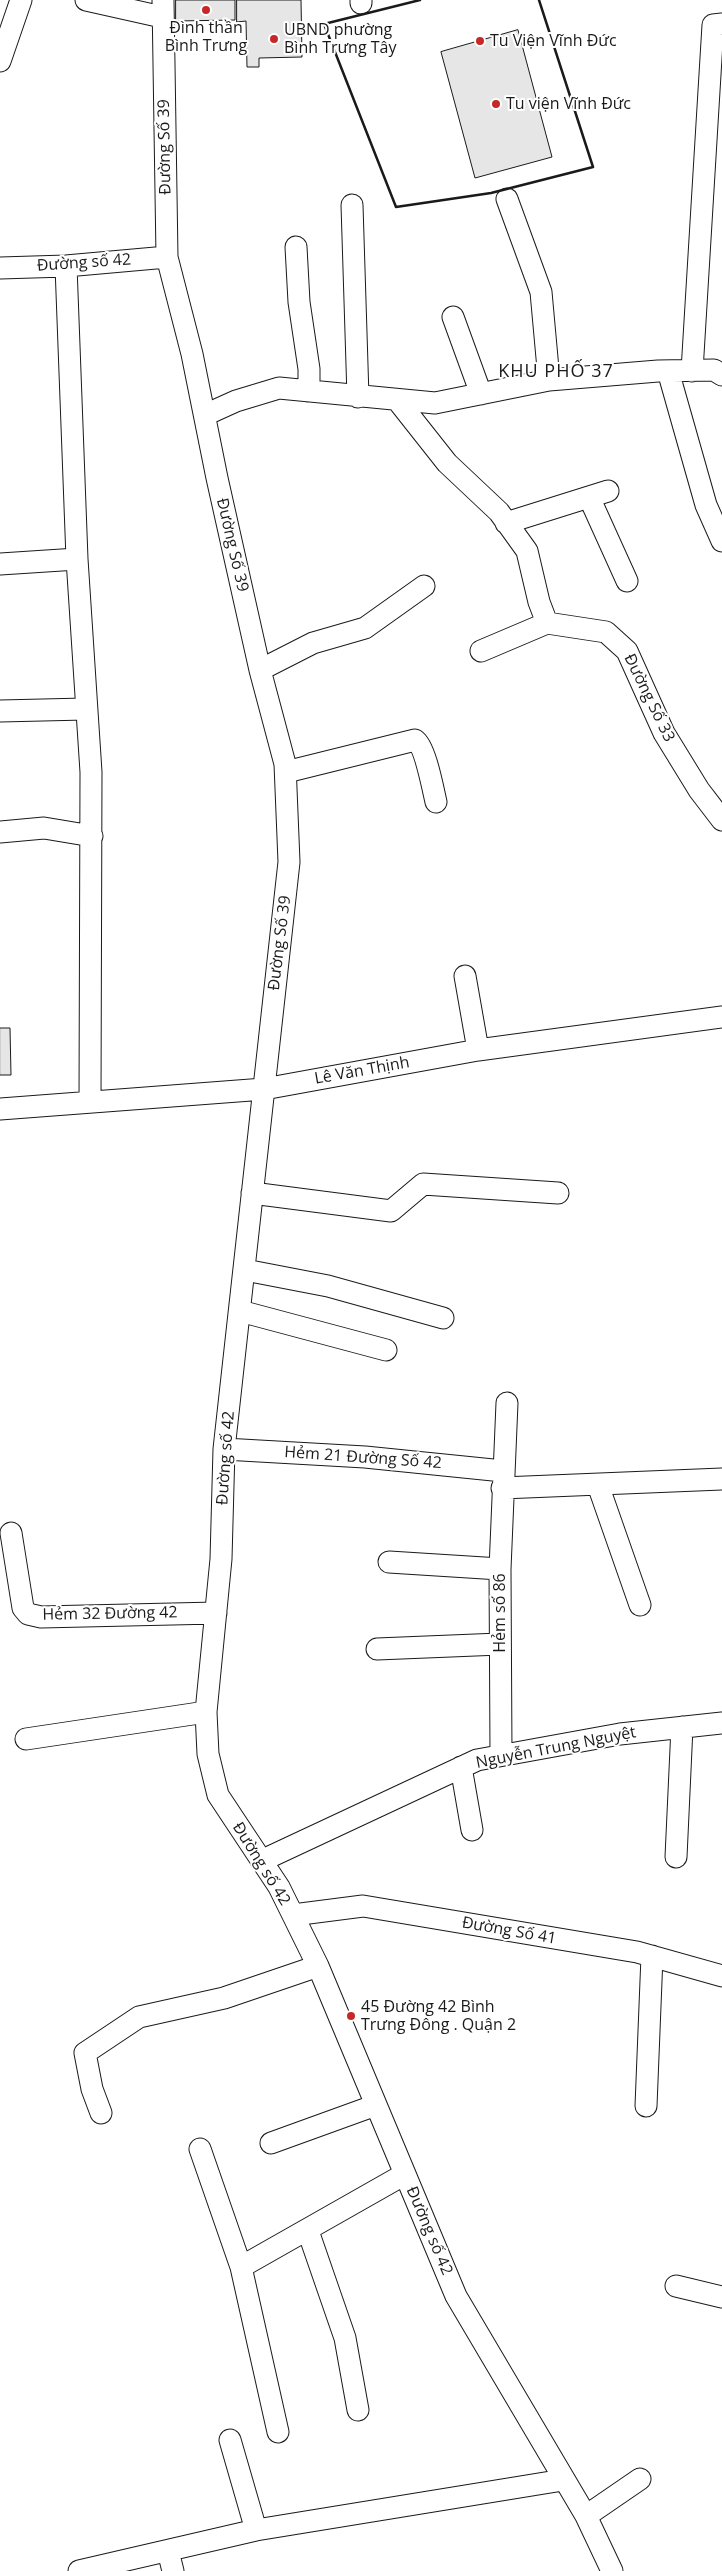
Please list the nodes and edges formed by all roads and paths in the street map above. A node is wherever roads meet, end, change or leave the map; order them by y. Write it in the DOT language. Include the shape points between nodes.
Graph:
graph roads {
  1 [pos="21,0"];
  2 [pos="86,0"];
  3 [pos="162,8"];
  4 [pos="722,24"];
  5 [pos="0,61"];
  6 [pos="507,199"];
  7 [pos="352,205"];
  8 [pos="296,247"];
  9 [pos="167,257"];
  10 [pos="66,266"];
  11 [pos="0,268"];
  12 [pos="453,317"];
  13 [pos="668,371"];
  14 [pos="692,371"];
  15 [pos="722,375"];
  16 [pos="549,380"];
  17 [pos="309,391"];
  18 [pos="481,394"];
  19 [pos="358,397"];
  20 [pos="398,401"];
  21 [pos="205,415"];
  22 [pos="506,523"];
  23 [pos="722,541"];
  24 [pos="77,560"];
  25 [pos="0,564"];
  26 [pos="627,581"];
  27 [pos="424,586"];
  28 [pos="546,623"];
  29 [pos="481,651"];
  30 [pos="260,670"];
  31 [pos="85,709"];
  32 [pos="0,711"];
  33 [pos="286,772"];
  34 [pos="436,802"];
  35 [pos="722,820"];
  36 [pos="0,832"];
  37 [pos="92,836"];
  38 [pos="465,976"];
  39 [pos="722,1017"];
  40 [pos="478,1050"];
  41 [pos="264,1089"];
  42 [pos="90,1101"];
  43 [pos="0,1109"];
  44 [pos="252,1193"];
  45 [pos="558,1193"];
  46 [pos="245,1270"];
  47 [pos="240,1311"];
  48 [pos="444,1318"];
  49 [pos="386,1350"];
  50 [pos="507,1403"];
  51 [pos="224,1449"];
  52 [pos="502,1480"];
  53 [pos="722,1480"];
  54 [pos="598,1484"];
  55 [pos="11,1533"];
  56 [pos="389,1562"];
  57 [pos="500,1569"];
  58 [pos="640,1605"];
  59 [pos="216,1613"];
  60 [pos="500,1644"];
  61 [pos="377,1649"];
  62 [pos="206,1712"];
  63 [pos="722,1723"];
  64 [pos="682,1727"];
  65 [pos="26,1740"];
  66 [pos="501,1755"];
  67 [pos="461,1767"];
  68 [pos="472,1830"];
  69 [pos="676,1857"];
  70 [pos="261,1862"];
  71 [pos="293,1916"];
  72 [pos="652,1956"];
  73 [pos="318,1966"];
  74 [pos="722,1976"];
  75 [pos="376,2105"];
  76 [pos="646,2106"];
  77 [pos="102,2114"];
  78 [pos="271,2142"];
  79 [pos="200,2149"];
  80 [pos="405,2174"];
  81 [pos="308,2230"];
  82 [pos="241,2267"];
  83 [pos="676,2286"];
  84 [pos="722,2297"];
  85 [pos="358,2410"];
  86 [pos="278,2432"];
  87 [pos="230,2440"];
  88 [pos="640,2479"];
  89 [pos="563,2480"];
  90 [pos="586,2516"];
  91 [pos="256,2530"];
  92 [pos="171,2561"];
  93 [pos="79,2571"];
  94 [pos="612,2571"];
  1 -- 5 [label="street"];
  2 -- 3 [label="street"];
  3 -- 9 [label="street, Đường Số 39"];
  4 -- 14 [label="street" via="713,25"];
  6 -- 16 [label="street" via="540,292"];
  7 -- 19 [label="street"];
  8 -- 17 [label="street"];
  9 -- 10 [label="street, Đường số 42"];
  9 -- 21 [label="street, Đường Số 39"];
  10 -- 11 [label="street, Đường số 42"];
  10 -- 24 [label="street"];
  12 -- 18 [label="street"];
  13 -- 14 [label="street"];
  13 -- 16 [label="street"];
  13 -- 23 [label="street" via="706,505"];
  14 -- 15 [label="street" via="714,370"];
  16 -- 18 [label="street"];
  17 -- 19 [label="street"];
  17 -- 21 [label="street" via="279,388 236,401"];
  18 -- 20 [label="street" via="435,403"];
  19 -- 20 [label="street"];
  20 -- 22 [label="street" via="447,462 499,512"];
  21 -- 30 [label="street, Đường Số 39"];
  22 -- 26 [label="street" via="598,494"];
  22 -- 28 [label="street" via="527,551"];
  24 -- 25 [label="street"];
  24 -- 31 [label="street"];
  27 -- 30 [label="street" via="366,628 313,643"];
  28 -- 29 [label="street"];
  28 -- 35 [label="street, Đường Số 33" via="606,632 627,651 664,733"];
  30 -- 33 [label="street, Đường Số 39"];
  31 -- 32 [label="street"];
  31 -- 37 [label="street" via="91,772"];
  33 -- 34 [label="street" via="415,740 422,751"];
  33 -- 41 [label="street, Đường Số 39" via="289,862"];
  36 -- 37 [label="street" via="44,828"];
  37 -- 42 [label="street"];
  38 -- 40 [label="street"];
  39 -- 40 [label="street, Lê Văn Thịnh"];
  40 -- 41 [label="street, Lê Văn Thịnh"];
  41 -- 42 [label="street, Lê Văn Thịnh"];
  41 -- 44 [label="street, Đường số 42"];
  42 -- 43 [label="street, Lê Văn Thịnh"];
  44 -- 45 [label="street" via="391,1211 423,1184"];
  44 -- 46 [label="street, Đường số 42"];
  46 -- 47 [label="street, Đường số 42"];
  46 -- 48 [label="street" via="328,1286"];
  47 -- 49 [label="street"];
  47 -- 51 [label="street, Đường số 42"];
  50 -- 52 [label="street, Hẻm số 86"];
  51 -- 52 [label="street, Hẻm 21 Đường Số 42" via="365,1456"];
  51 -- 59 [label="street, Đường số 42"];
  52 -- 54 [label="street, Hẻm 21 Đường Số 42"];
  52 -- 57 [label="street, Hẻm số 86"];
  53 -- 54 [label="street, Hẻm 21 Đường Số 42"];
  54 -- 58 [label="street"];
  55 -- 59 [label="street, Hẻm 32 Đường 42" via="23,1608 28,1614 41,1617"];
  56 -- 57 [label="street"];
  57 -- 60 [label="street, Hẻm số 86"];
  59 -- 62 [label="street, Đường số 42"];
  60 -- 61 [label="street"];
  60 -- 66 [label="street, Hẻm số 86"];
  62 -- 65 [label="street"];
  62 -- 70 [label="street, Đường số 42" via="208,1754 218,1795"];
  63 -- 64 [label="street, Nguyễn Trung Nguyệt"];
  64 -- 66 [label="street, Nguyễn Trung Nguyệt" via="620,1734"];
  64 -- 69 [label="street"];
  66 -- 67 [label="street, Nguyễn Trung Nguyệt"];
  67 -- 68 [label="street"];
  67 -- 70 [label="street, Nguyễn Trung Nguyệt"];
  70 -- 71 [label="street, Đường số 42" via="279,1887"];
  71 -- 72 [label="street, Đường Số 41" via="363,1906"];
  71 -- 73 [label="street, Đường số 42"];
  72 -- 74 [label="street, Đường Số 41"];
  72 -- 76 [label="street"];
  73 -- 75 [label="street, Đường số 42"];
  73 -- 77 [label="street" via="224,1998 139,2017 85,2053 92,2089"];
  75 -- 78 [label="street"];
  75 -- 80 [label="street, Đường số 42"];
  79 -- 82 [label="street"];
  80 -- 81 [label="street"];
  80 -- 89 [label="street, Đường số 42" via="456,2296"];
  81 -- 82 [label="street"];
  81 -- 85 [label="street" via="345,2338"];
  82 -- 86 [label="street"];
  83 -- 84 [label="street"];
  87 -- 91 [label="street"];
  88 -- 90 [label="street"];
  89 -- 90 [label="street, Đường số 42"];
  89 -- 91 [label="street"];
  90 -- 94 [label="street, Đường số 42"];
  91 -- 92 [label="street"];
  92 -- 93 [label="street"];
}
